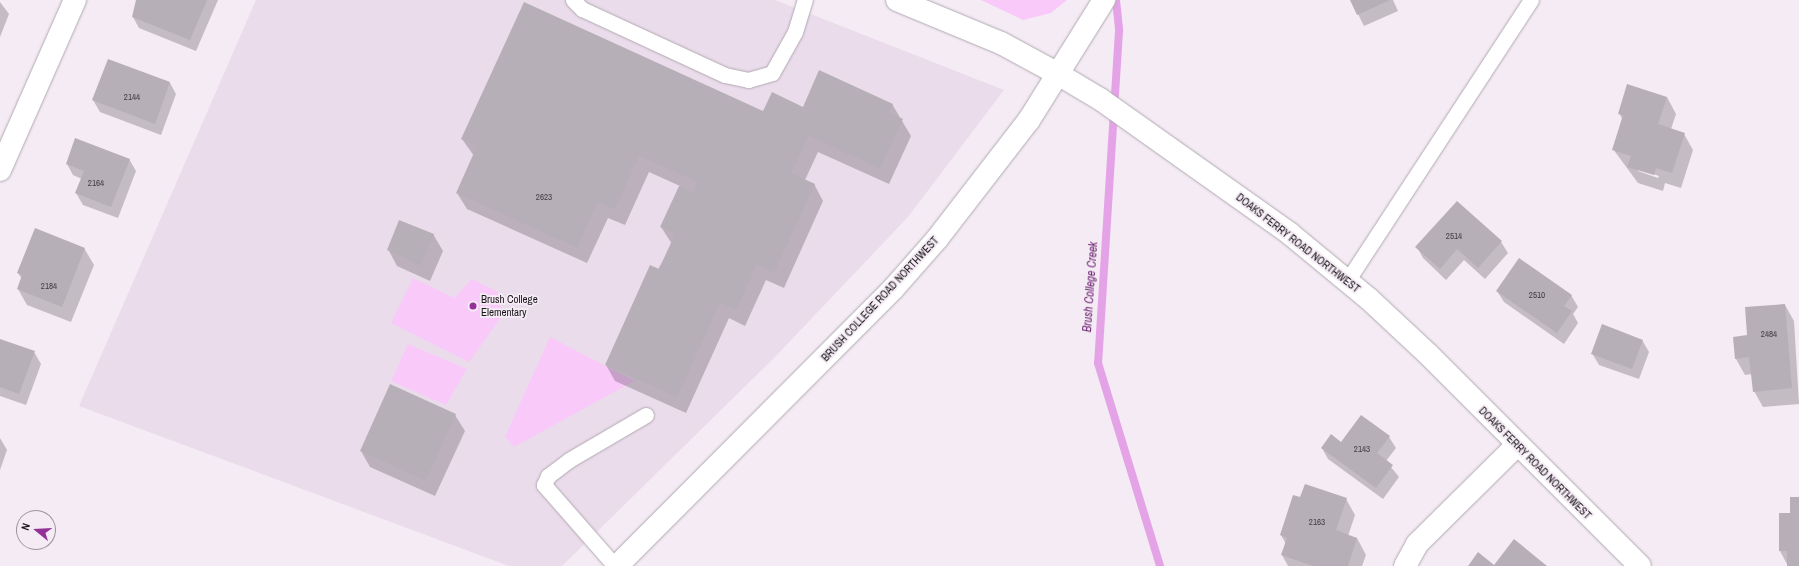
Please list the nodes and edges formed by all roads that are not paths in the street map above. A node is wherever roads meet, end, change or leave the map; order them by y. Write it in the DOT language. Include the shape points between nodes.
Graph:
graph roads {
  1 [pos="75,0"];
  2 [pos="573,0"];
  3 [pos="805,0"];
  4 [pos="897,0"];
  5 [pos="1104,0"];
  6 [pos="1531,0"];
  7 [pos="1058,74"];
  8 [pos="0,170"];
  9 [pos="1347,281"];
  10 [pos="646,415"];
  11 [pos="1516,446"];
  12 [pos="616,566"];
  13 [pos="1405,566"];
  14 [pos="1640,566"];
  1 -- 8 [label="street"];
  2 -- 3 [label="lane" via="582,9 725,75 748,80 772,73 796,32"];
  4 -- 7 [label="street, DOAKS FERRY ROAD NORTHWEST" via="1001,43"];
  5 -- 7 [label="street, BRUSH COLLEGE ROAD NORTHWEST"];
  6 -- 9 [label="lane"];
  7 -- 9 [label="street, DOAKS FERRY ROAD NORTHWEST" via="1241,198"];
  7 -- 12 [label="street, BRUSH COLLEGE ROAD NORTHWEST" via="974,194 893,289"];
  9 -- 11 [label="street, DOAKS FERRY ROAD NORTHWEST" via="1429,355"];
  10 -- 12 [label="lane" via="569,460 548,476 544,485"];
  11 -- 13 [label="street" via="1417,544"];
  11 -- 14 [label="street, DOAKS FERRY ROAD NORTHWEST"];
}
